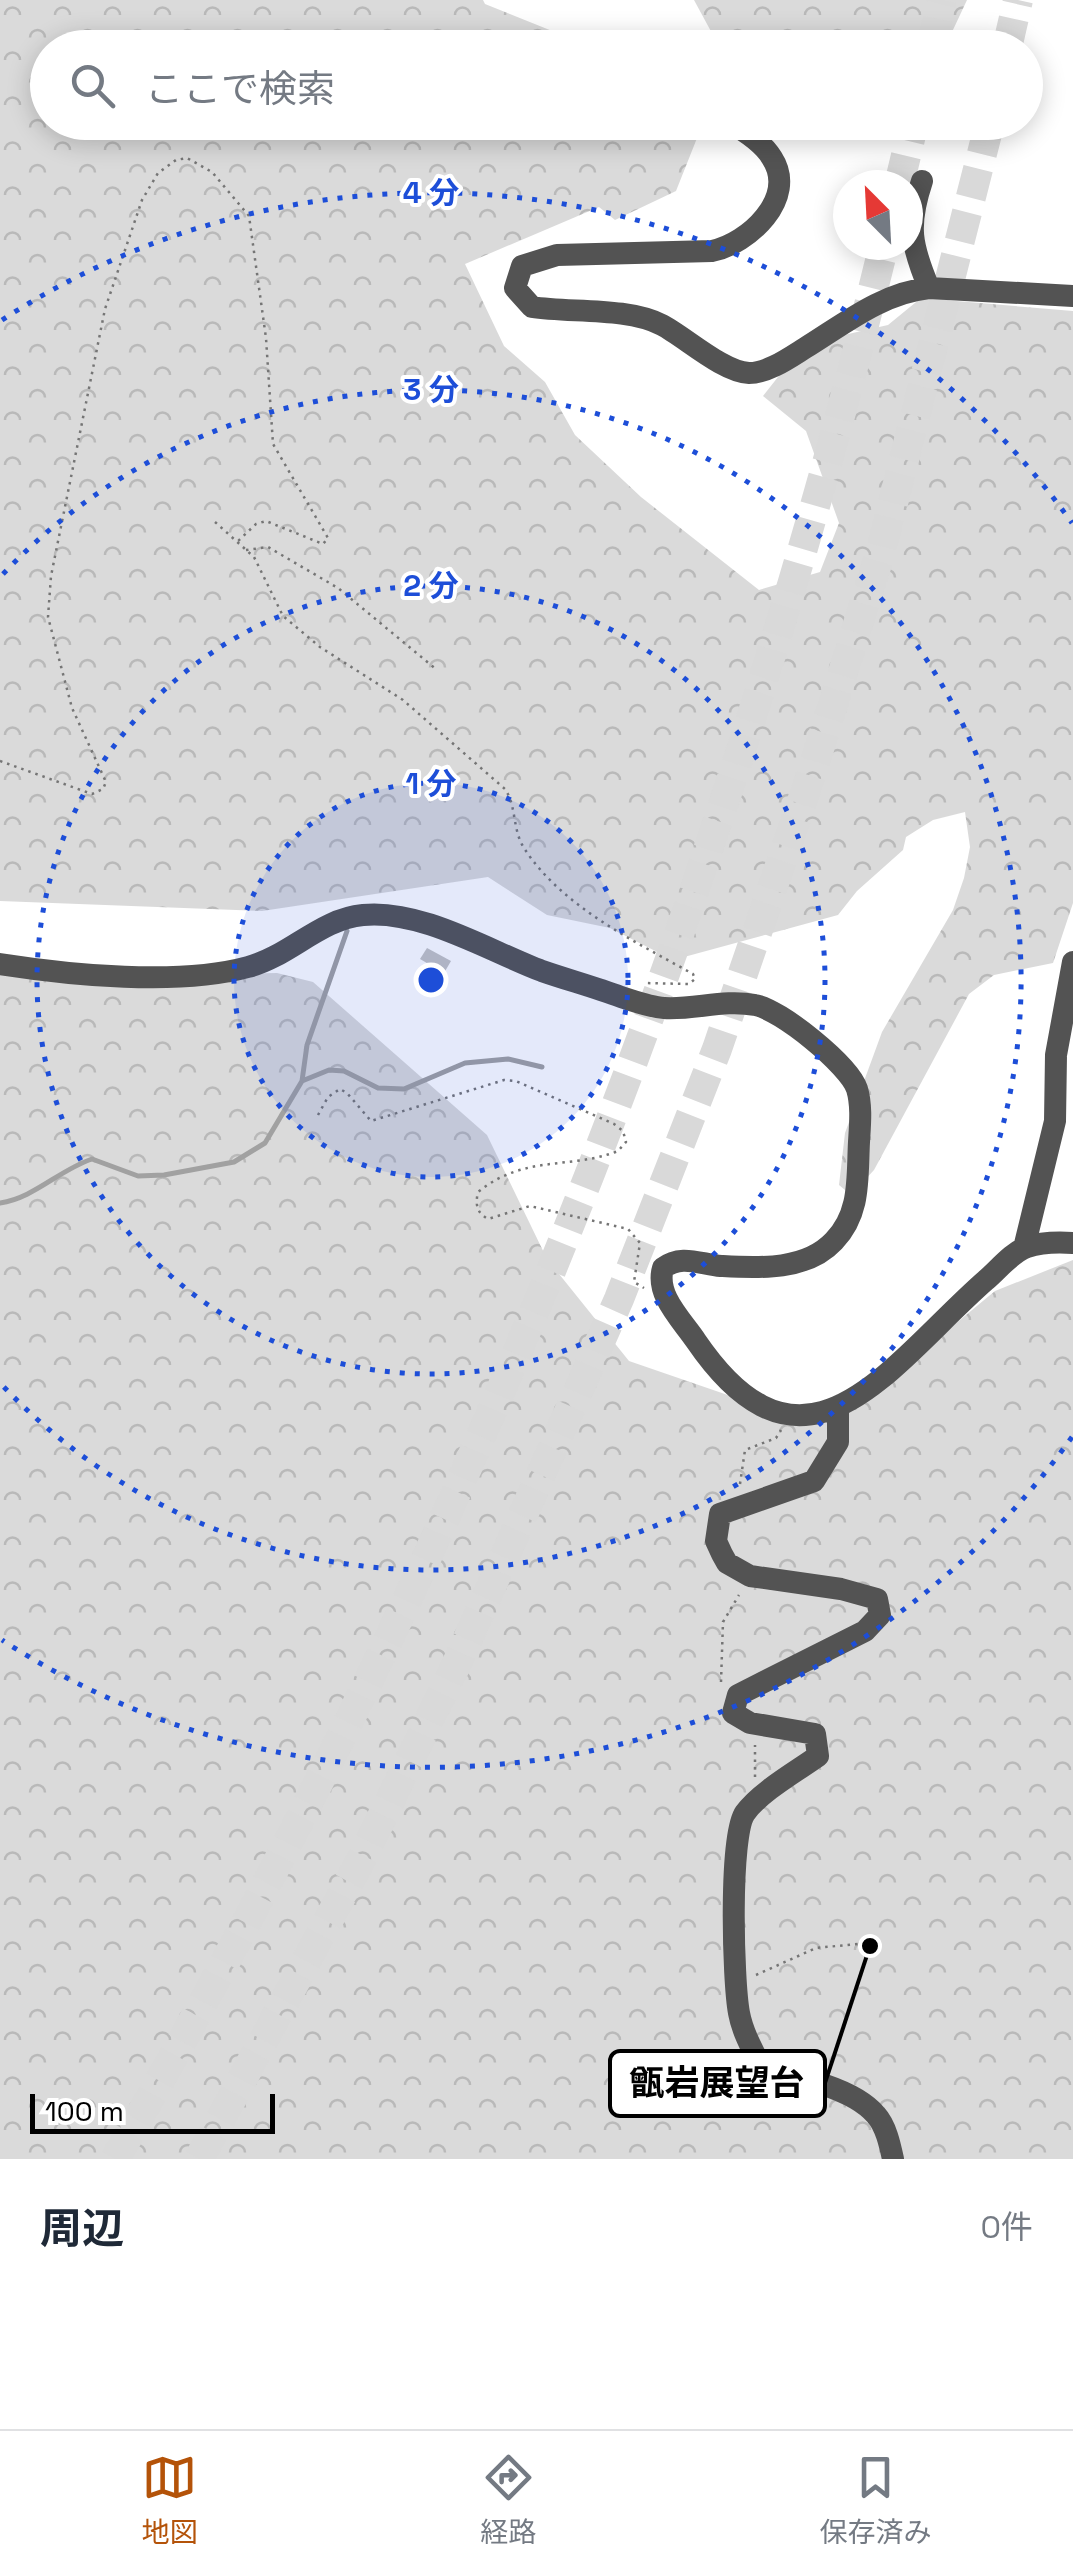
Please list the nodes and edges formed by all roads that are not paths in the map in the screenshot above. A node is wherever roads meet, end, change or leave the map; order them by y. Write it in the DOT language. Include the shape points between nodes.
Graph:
graph roads {
  1 [pos="751,140"];
  2 [pos="917,260"];
  3 [pos="929,288"];
  4 [pos="1073,296"];
  5 [pos="1073,962"];
  6 [pos="0,964"];
  7 [pos="1073,1243"];
  8 [pos="1024,1248"];
  9 [pos="838,1407"];
  10 [pos="893,2159"];
  1 -- 3 [label="street" via="772,156 779,176 766,218 732,247 538,259 522,266 515,288 520,297 532,307 659,323 749,373 781,363 906,290"];
  2 -- 3 [label="street"];
  3 -- 4 [label="street"];
  5 -- 8 [label="street" via="1056,1054 1055,1120"];
  6 -- 9 [label="street" via="170,978 246,968 334,922 365,914 414,919 543,971 664,1008 755,1004 780,1012 856,1086 856,1202 846,1226 814,1257 782,1267 679,1259 660,1278 721,1375 769,1412 791,1416"];
  7 -- 8 [label="street"];
  8 -- 9 [label="street" via="871,1390"];
  9 -- 10 [label="street" via="838,1442 814,1481 720,1514 716,1540 728,1563 750,1576 877,1599 880,1615 865,1631 738,1695 733,1713 750,1723 815,1734 818,1756 744,1814 734,1882 736,1984 746,2038 766,2076 813,2080 875,2114"];
}
